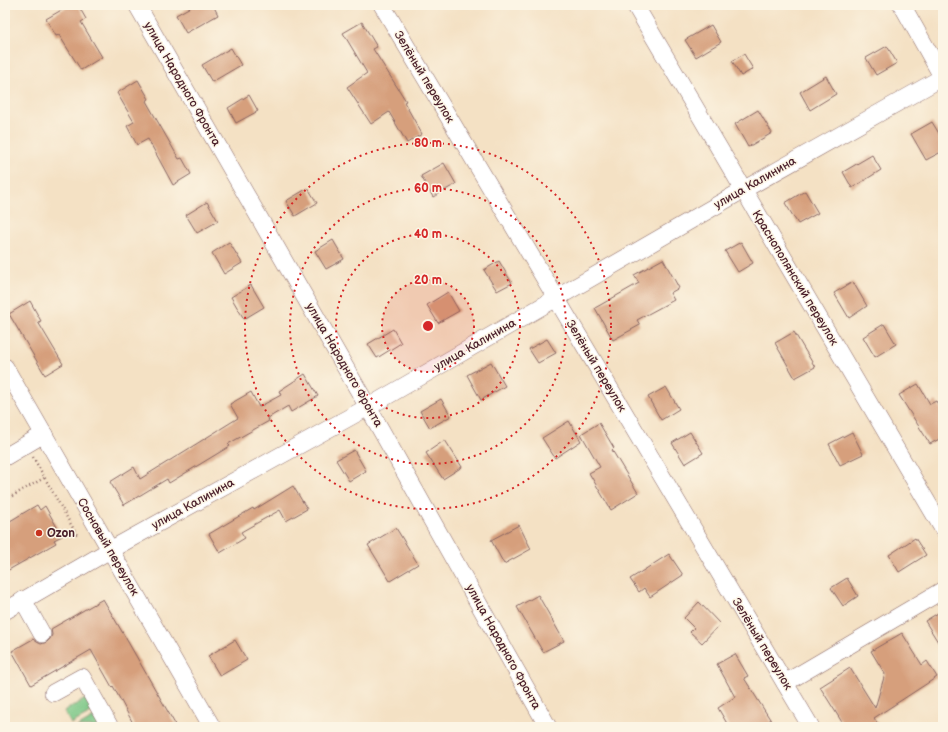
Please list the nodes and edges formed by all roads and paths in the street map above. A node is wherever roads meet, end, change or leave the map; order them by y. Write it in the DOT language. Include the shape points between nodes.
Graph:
graph roads {
  1 [pos="137,5"];
  2 [pos="382,5"];
  3 [pos="635,5"];
  4 [pos="902,5"];
  5 [pos="943,77"];
  6 [pos="743,190"];
  7 [pos="556,299"];
  8 [pos="5,367"];
  9 [pos="368,407"];
  10 [pos="44,434"];
  11 [pos="25,445"];
  12 [pos="5,457"];
  13 [pos="44,478"];
  14 [pos="5,500"];
  15 [pos="943,529"];
  16 [pos="78,537"];
  17 [pos="110,550"];
  18 [pos="943,590"];
  19 [pos="23,600"];
  20 [pos="5,610"];
  21 [pos="42,634"];
  22 [pos="785,683"];
  23 [pos="54,693"];
  24 [pos="205,725"];
  25 [pos="110,727"];
  26 [pos="548,727"];
  27 [pos="810,727"];
  1 -- 9 [label="street, улица Народного Фронта"];
  2 -- 7 [label="street, Зелёный переулок"];
  3 -- 6 [label="street, Краснополянский переулок"];
  4 -- 5 [label="street"];
  5 -- 6 [label="street, улица Калинина"];
  6 -- 7 [label="street, улица Калинина"];
  6 -- 15 [label="street, Краснополянский переулок"];
  7 -- 9 [label="street, улица Калинина"];
  7 -- 22 [label="street, Зелёный переулок"];
  8 -- 10 [label="street, Сосновый переулок"];
  9 -- 17 [label="street, улица Калинина"];
  9 -- 26 [label="street, улица Народного Фронта"];
  10 -- 11 [label="street"];
  10 -- 17 [label="street, Сосновый переулок"];
  11 -- 12 [label="street"];
  11 -- 13 [label="path"];
  13 -- 14 [label="path"];
  13 -- 16 [label="path"];
  17 -- 19 [label="street, улица Калинина"];
  17 -- 24 [label="street, Сосновый переулок"];
  18 -- 22 [label="street"];
  19 -- 20 [label="street, улица Калинина"];
  19 -- 21 [label="street"];
  22 -- 27 [label="street, Зелёный переулок"];
  23 -- 25 [label="street" via="82,677"];
}
